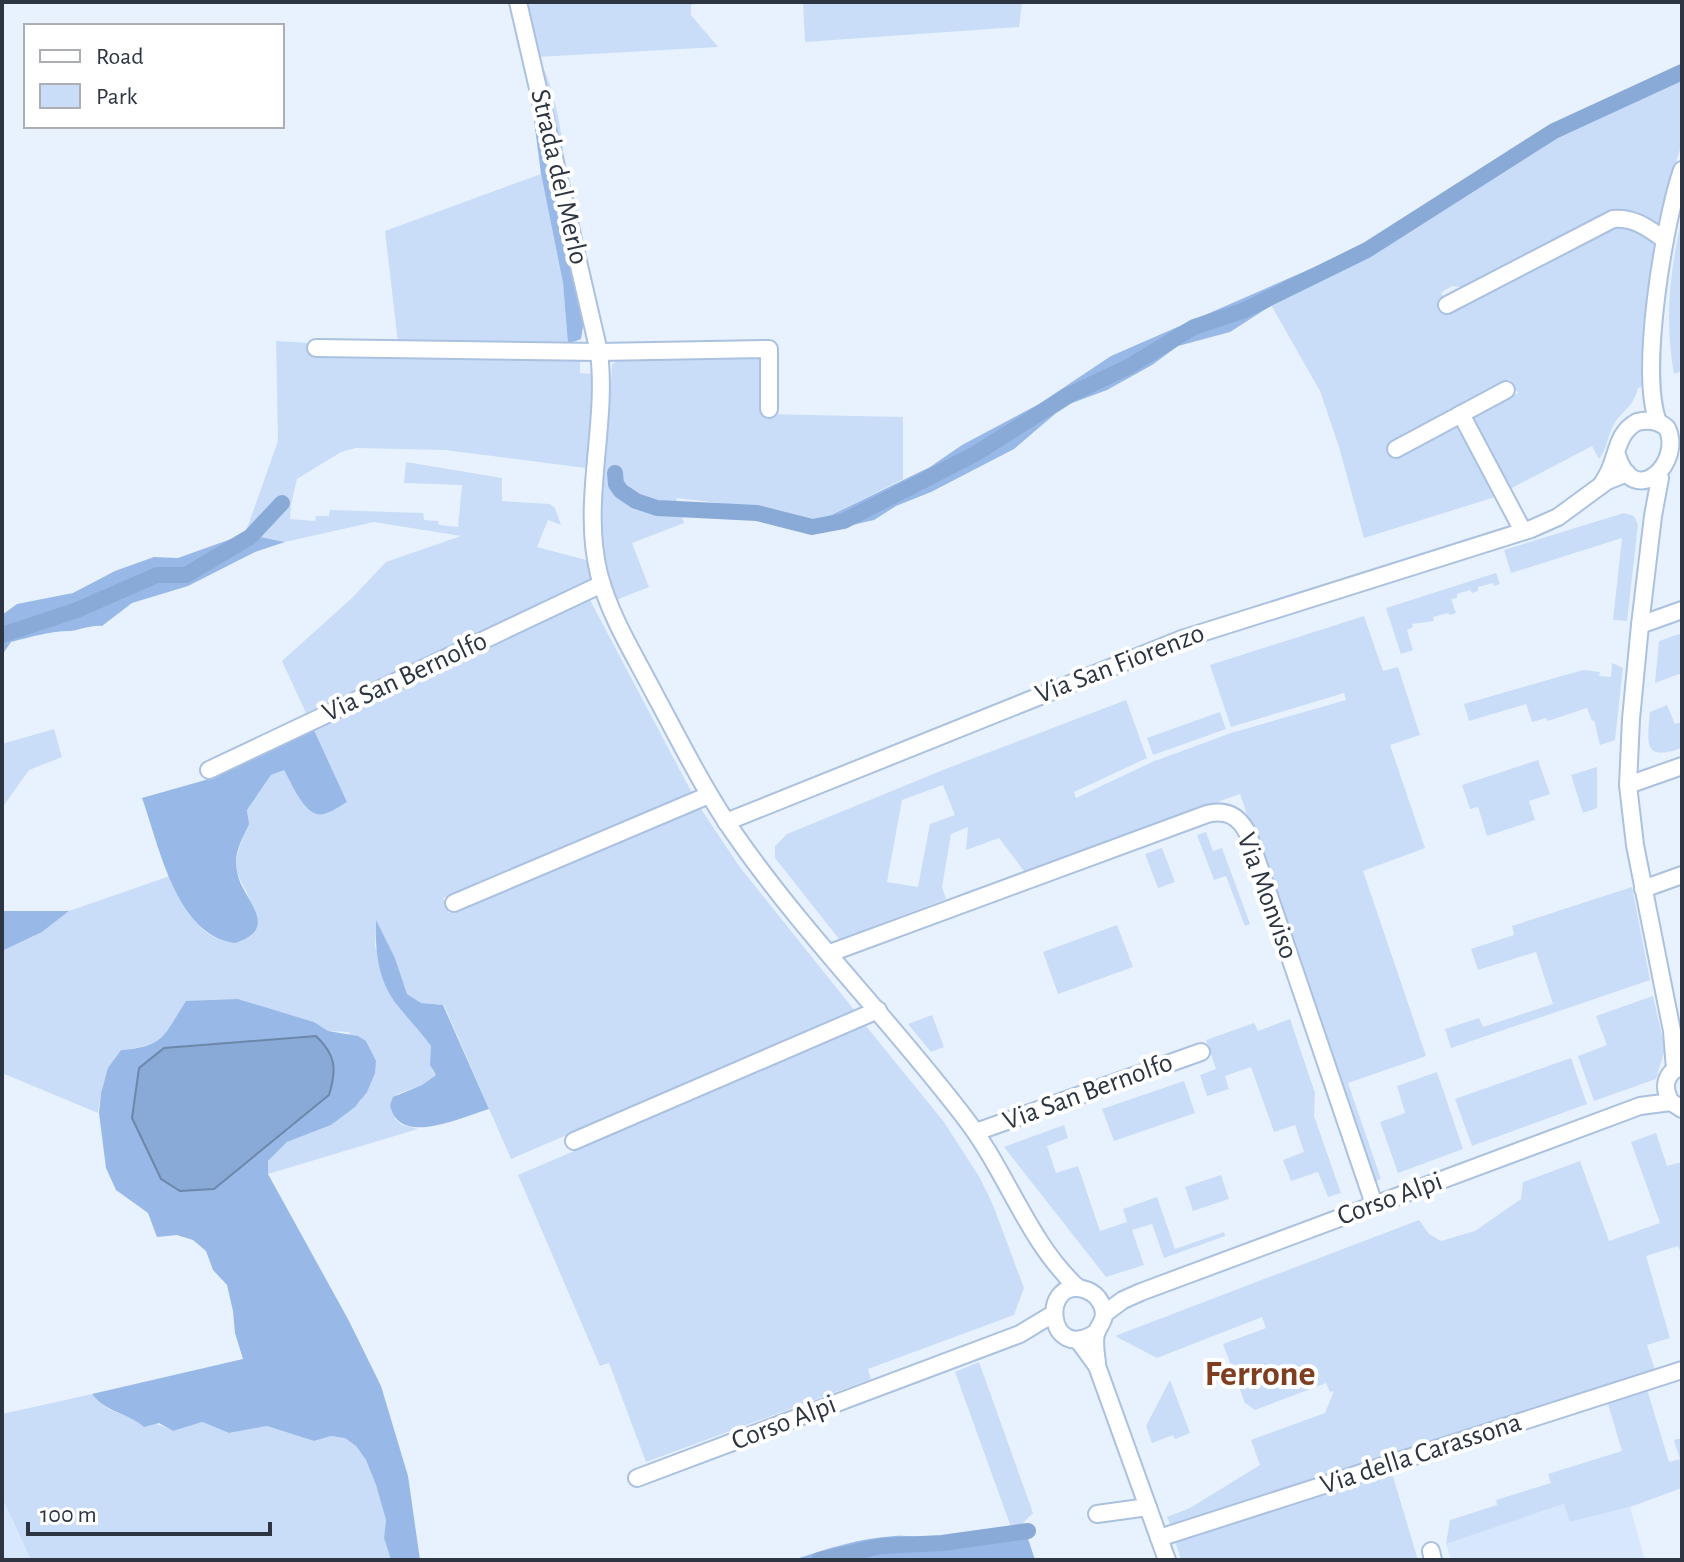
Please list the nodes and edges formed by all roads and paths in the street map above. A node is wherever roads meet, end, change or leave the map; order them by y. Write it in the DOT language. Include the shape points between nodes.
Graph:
graph roads {
  1 [pos="518,2"];
  2 [pos="1682,170"];
  3 [pos="1665,240"];
  4 [pos="1447,305"];
  5 [pos="316,348"];
  6 [pos="599,352"];
  7 [pos="1506,390"];
  8 [pos="1651,393"];
  9 [pos="769,409"];
  10 [pos="1461,414"];
  11 [pos="1637,422"];
  12 [pos="1658,422"];
  13 [pos="1396,449"];
  14 [pos="1679,450"];
  15 [pos="1617,455"];
  16 [pos="1627,473"];
  17 [pos="1660,478"];
  18 [pos="1642,480"];
  19 [pos="1599,486"];
  20 [pos="1653,516"];
  21 [pos="1523,531"];
  22 [pos="602,584"];
  23 [pos="1682,610"];
  24 [pos="1640,625"];
  25 [pos="1682,766"];
  26 [pos="209,770"];
  27 [pos="1628,785"];
  28 [pos="709,795"];
  29 [pos="726,822"];
  30 [pos="1682,875"];
  31 [pos="1643,889"];
  32 [pos="454,903"];
  33 [pos="830,953"];
  34 [pos="878,1010"];
  35 [pos="1201,1052"];
  36 [pos="1680,1063"];
  37 [pos="1665,1085"];
  38 [pos="1640,1106"];
  39 [pos="1676,1106"];
  40 [pos="976,1132"];
  41 [pos="574,1141"];
  42 [pos="1374,1204"];
  43 [pos="1047,1253"];
  44 [pos="1078,1288"];
  45 [pos="1141,1292"];
  46 [pos="1060,1296"];
  47 [pos="1097,1296"];
  48 [pos="1053,1314"];
  49 [pos="1104,1314"];
  50 [pos="1060,1332"];
  51 [pos="1097,1332"];
  52 [pos="1020,1334"];
  53 [pos="1078,1340"];
  54 [pos="1097,1366"];
  55 [pos="1682,1370"];
  56 [pos="637,1478"];
  57 [pos="1148,1507"];
  58 [pos="1097,1514"];
  59 [pos="1159,1538"];
  60 [pos="1167,1560"];
  1 -- 6 [label="street, Strada del Merlo"];
  2 -- 3 [label="street"];
  3 -- 4 [label="street" via="1640,223 1613,219"];
  3 -- 8 [label="street"];
  5 -- 6 [label="street"];
  6 -- 9 [label="street" via="769,349"];
  6 -- 22 [label="street, Via San Bernolfo" via="593,524"];
  7 -- 10 [label="street"];
  8 -- 11 [label="street"];
  8 -- 12 [label="street"];
  10 -- 13 [label="street"];
  10 -- 21 [label="street"];
  11 -- 12 [label="street"];
  11 -- 15 [label="street" via="1621,435"];
  12 -- 14 [label="street"];
  14 -- 17 [label="street" via="1671,469"];
  15 -- 16 [label="street"];
  15 -- 19 [label="street, Via San Fiorenzo"];
  16 -- 18 [label="street"];
  16 -- 19 [label="street, Via San Fiorenzo"];
  17 -- 18 [label="street"];
  17 -- 20 [label="street"];
  18 -- 20 [label="street"];
  19 -- 21 [label="street, Via San Fiorenzo" via="1558,517"];
  20 -- 24 [label="street"];
  21 -- 29 [label="street, Via San Fiorenzo" via="1182,639"];
  22 -- 26 [label="street, Via San Bernolfo"];
  22 -- 28 [label="street, Via San Bernolfo" via="615,619"];
  23 -- 24 [label="street"];
  24 -- 27 [label="street"];
  25 -- 27 [label="street"];
  27 -- 31 [label="street"];
  28 -- 29 [label="street, Via San Bernolfo"];
  28 -- 32 [label="street"];
  29 -- 33 [label="street, Via San Bernolfo"];
  30 -- 31 [label="street"];
  31 -- 36 [label="street"];
  33 -- 34 [label="street, Via San Bernolfo"];
  33 -- 42 [label="street, Via Monviso" via="1207,814 1229,813 1248,834"];
  34 -- 40 [label="street, Via San Bernolfo"];
  34 -- 41 [label="street"];
  35 -- 40 [label="street, Via San Bernolfo"];
  36 -- 37 [label="street, Corso Alpi"];
  37 -- 38 [label="street, Corso Alpi"];
  37 -- 39 [label="street"];
  38 -- 39 [label="street, Corso Alpi"];
  38 -- 42 [label="street, Corso Alpi"];
  40 -- 43 [label="street, Via San Bernolfo"];
  42 -- 45 [label="street, Corso Alpi"];
  43 -- 44 [label="street, Via San Bernolfo"];
  43 -- 46 [label="street, Via San Bernolfo"];
  44 -- 46 [label="street"];
  44 -- 47 [label="street, Via San Bernolfo"];
  45 -- 47 [label="street, Corso Alpi"];
  45 -- 49 [label="street, Corso Alpi"];
  46 -- 48 [label="street"];
  47 -- 49 [label="street"];
  48 -- 50 [label="street"];
  48 -- 52 [label="street, Corso Alpi"];
  49 -- 51 [label="street"];
  50 -- 52 [label="street, Corso Alpi"];
  50 -- 53 [label="street"];
  51 -- 53 [label="street"];
  51 -- 54 [label="street"];
  52 -- 56 [label="street, Corso Alpi"];
  53 -- 54 [label="street"];
  54 -- 57 [label="street"];
  55 -- 59 [label="street, Via della Carassona"];
  57 -- 58 [label="street"];
  57 -- 59 [label="street"];
  59 -- 60 [label="street"];
}
